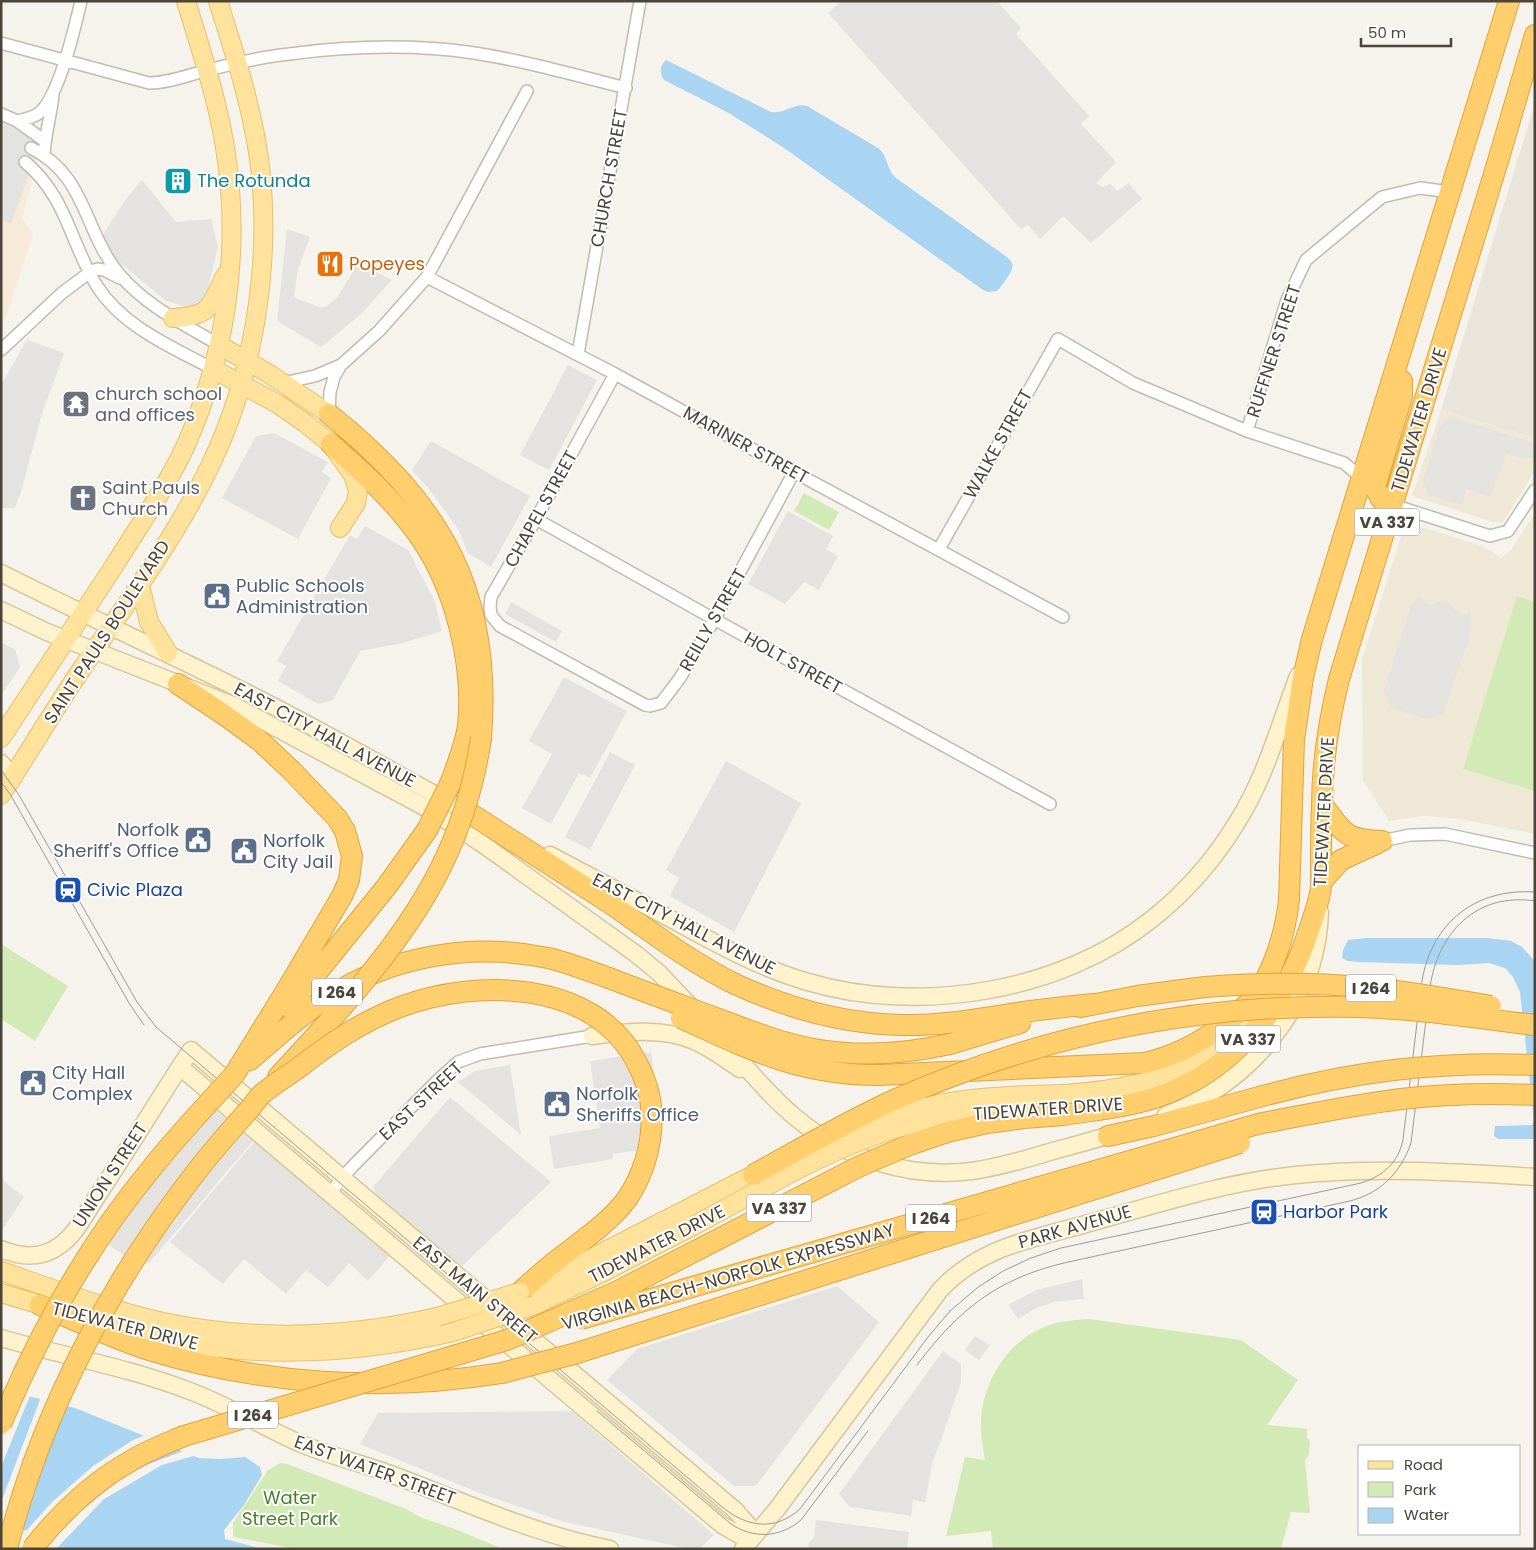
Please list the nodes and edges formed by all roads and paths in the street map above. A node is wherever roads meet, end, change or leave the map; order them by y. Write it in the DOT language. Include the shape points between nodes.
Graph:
graph roads {
  1 [pos="81,1"];
  2 [pos="186,1"];
  3 [pos="218,1"];
  4 [pos="640,1"];
  5 [pos="1500,1"];
  6 [pos="1509,1"];
  7 [pos="1535,35"];
  8 [pos="1498,37"];
  9 [pos="1,42"];
  10 [pos="65,61"];
  11 [pos="238,63"];
  12 [pos="207,70"];
  13 [pos="1535,73"];
  14 [pos="626,88"];
  15 [pos="527,91"];
  16 [pos="53,93"];
  17 [pos="1,114"];
  18 [pos="17,120"];
  19 [pos="45,141"];
  20 [pos="31,148"];
  21 [pos="44,155"];
  22 [pos="1498,161"];
  23 [pos="25,162"];
  24 [pos="1450,192"];
  25 [pos="231,264"];
  26 [pos="90,272"];
  27 [pos="427,277"];
  28 [pos="124,280"];
  29 [pos="173,318"];
  30 [pos="219,345"];
  31 [pos="1403,346"];
  32 [pos="1,350"];
  33 [pos="578,354"];
  34 [pos="246,361"];
  35 [pos="341,365"];
  36 [pos="213,369"];
  37 [pos="615,374"];
  38 [pos="241,383"];
  39 [pos="283,383"];
  40 [pos="329,414"];
  41 [pos="1247,431"];
  42 [pos="331,444"];
  43 [pos="794,472"];
  44 [pos="1362,478"];
  45 [pos="1535,490"];
  46 [pos="1392,505"];
  47 [pos="536,519"];
  48 [pos="340,528"];
  49 [pos="939,549"];
  50 [pos="1,573"];
  51 [pos="140,585"];
  52 [pos="1,610"];
  53 [pos="83,613"];
  54 [pos="1063,617"];
  55 [pos="714,620"];
  56 [pos="112,626"];
  57 [pos="1312,639"];
  58 [pos="66,640"];
  59 [pos="94,651"];
  60 [pos="168,653"];
  61 [pos="598,680"];
  62 [pos="178,684"];
  63 [pos="1,738"];
  64 [pos="1,763"];
  65 [pos="13,776"];
  66 [pos="1,796"];
  67 [pos="1050,804"];
  68 [pos="1322,804"];
  69 [pos="468,812"];
  70 [pos="1382,841"];
  71 [pos="1535,853"];
  72 [pos="1320,887"];
  73 [pos="609,978"];
  74 [pos="1256,995"];
  75 [pos="1094,1004"];
  76 [pos="1535,1016"];
  77 [pos="1535,1025"];
  78 [pos="592,1036"];
  79 [pos="191,1050"];
  80 [pos="1535,1065"];
  81 [pos="180,1067"];
  82 [pos="234,1075"];
  83 [pos="759,1082"];
  84 [pos="262,1095"];
  85 [pos="1535,1095"];
  86 [pos="1064,1105"];
  87 [pos="1356,1106"];
  88 [pos="1108,1136"];
  89 [pos="753,1175"];
  90 [pos="1535,1177"];
  91 [pos="343,1178"];
  92 [pos="330,1193"];
  93 [pos="691,1217"];
  94 [pos="1,1249"];
  95 [pos="1,1271"];
  96 [pos="1,1293"];
  97 [pos="527,1298"];
  98 [pos="40,1305"];
  99 [pos="1,1338"];
  100 [pos="507,1340"];
  101 [pos="1,1424"];
  102 [pos="750,1541"];
  103 [pos="7,1549"];
  104 [pos="32,1549"];
  105 [pos="610,1549"];
  1 -- 10 [label="street"];
  2 -- 12 [label="main road, SAINT PAULS BOULEVARD"];
  3 -- 11 [label="main road, SAINT PAULS BOULEVARD"];
  4 -- 14 [label="street, CHURCH STREET"];
  5 -- 8 [label="highway, VA 337"];
  6 -- 8 [label="highway, TIDEWATER DRIVE"];
  7 -- 22 [label="highway, TIDEWATER DRIVE / VA 337"];
  8 -- 24 [label="highway, TIDEWATER DRIVE / VA 337"];
  9 -- 10 [label="street"];
  10 -- 12 [label="street" via="149,83 167,82"];
  10 -- 16 [label="street"];
  11 -- 12 [label="street"];
  11 -- 14 [label="street" via="346,48 446,50 520,61"];
  11 -- 34 [label="main road, SAINT PAULS BOULEVARD" via="255,132 263,215 261,280"];
  12 -- 25 [label="main road, SAINT PAULS BOULEVARD" via="228,167"];
  13 -- 22 [label="highway"];
  14 -- 33 [label="street, CHURCH STREET"];
  15 -- 27 [label="street"];
  16 -- 18 [label="street" via="39,113"];
  16 -- 19 [label="street"];
  17 -- 18 [label="street"];
  18 -- 19 [label="street"];
  19 -- 21 [label="street"];
  20 -- 21 [label="street"];
  21 -- 28 [label="street" via="70,181 105,253"];
  22 -- 46 [label="highway, TIDEWATER DRIVE / VA 337"];
  23 -- 26 [label="street" via="44,180 59,205"];
  24 -- 31 [label="highway, TIDEWATER DRIVE / VA 337"];
  24 -- 41 [label="street, RUFFNER STREET" via="1420,188 1382,197 1306,260 1287,300"];
  25 -- 29 [label="main road" via="208,309 197,315"];
  25 -- 30 [label="main road, SAINT PAULS BOULEVARD"];
  26 -- 28 [label="street" via="104,270"];
  26 -- 32 [label="street" via="62,293"];
  26 -- 36 [label="street" via="101,292 127,319"];
  27 -- 33 [label="street, MARINER STREET"];
  27 -- 35 [label="street" via="379,332"];
  28 -- 29 [label="street"];
  29 -- 30 [label="street"];
  30 -- 34 [label="main road"];
  30 -- 36 [label="main road, SAINT PAULS BOULEVARD"];
  31 -- 44 [label="highway, TIDEWATER DRIVE / VA 337"];
  31 -- 46 [label="highway" via="1402,396 1375,487 1381,498"];
  33 -- 37 [label="street, MARINER STREET"];
  34 -- 38 [label="main road, SAINT PAULS BOULEVARD"];
  34 -- 39 [label="main road"];
  35 -- 39 [label="street" via="315,376"];
  35 -- 40 [label="street" via="331,387"];
  36 -- 38 [label="main road"];
  36 -- 53 [label="main road, SAINT PAULS BOULEVARD" via="194,424 168,480"];
  37 -- 43 [label="street, MARINER STREET"];
  37 -- 47 [label="street, CHAPEL STREET"];
  38 -- 42 [label="main road" via="292,414"];
  38 -- 51 [label="main road, SAINT PAULS BOULEVARD" via="208,471"];
  39 -- 40 [label="main road"];
  40 -- 84 [label="highway, bridge" via="396,475 429,515 452,556 467,595 479,643 483,698 481,738 464,814 425,898 364,982"];
  41 -- 44 [label="street" via="1344,463"];
  41 -- 49 [label="street, WALKE STREET" via="1133,383 1058,339"];
  42 -- 48 [label="main road" via="353,475 358,490 356,503"];
  42 -- 82 [label="highway, bridge" via="392,502 432,556 462,638 469,687 467,728 450,784 427,830 387,886"];
  43 -- 49 [label="street, MARINER STREET"];
  43 -- 55 [label="street, REILLY STREET"];
  44 -- 57 [label="highway, TIDEWATER DRIVE / VA 337"];
  45 -- 46 [label="street" via="1508,532 1490,536"];
  46 -- 68 [label="highway, TIDEWATER DRIVE / VA 337" via="1335,697 1327,739"];
  47 -- 55 [label="street, HOLT STREET"];
  47 -- 61 [label="street, CHAPEL STREET" via="492,597 490,607 494,621"];
  49 -- 54 [label="street, MARINER STREET"];
  50 -- 53 [label="main road, EAST CITY HALL AVENUE"];
  51 -- 56 [label="main road, SAINT PAULS BOULEVARD"];
  51 -- 60 [label="main road" via="149,622"];
  52 -- 58 [label="main road, EAST CITY HALL AVENUE"];
  53 -- 56 [label="main road, EAST CITY HALL AVENUE"];
  53 -- 58 [label="main road, SAINT PAULS BOULEVARD"];
  55 -- 61 [label="street, REILLY STREET" via="680,678 656,705 645,705"];
  55 -- 67 [label="street, HOLT STREET"];
  56 -- 59 [label="main road, SAINT PAULS BOULEVARD"];
  56 -- 60 [label="main road, EAST CITY HALL AVENUE"];
  57 -- 69 [label="main road, EAST CITY HALL AVENUE" via="1256,787 1232,830 1199,874 1151,920 1103,952 1063,969 1002,987 943,996 891,996 848,991 796,978 735,953"];
  57 -- 74 [label="highway, TIDEWATER DRIVE / VA 337" via="1294,740 1287,916 1279,949"];
  58 -- 59 [label="main road, EAST CITY HALL AVENUE"];
  58 -- 63 [label="main road, SAINT PAULS BOULEVARD"];
  59 -- 62 [label="main road, EAST CITY HALL AVENUE"];
  59 -- 65 [label="main road, SAINT PAULS BOULEVARD"];
  60 -- 69 [label="main road, EAST CITY HALL AVENUE" via="281,710"];
  62 -- 82 [label="highway" via="242,727 291,770 337,818 345,831 352,856 349,880 342,896"];
  62 -- 83 [label="main road, EAST CITY HALL AVENUE" via="252,714 470,835 649,964"];
  64 -- 65 [label="main road"];
  65 -- 66 [label="main road, SAINT PAULS BOULEVARD"];
  68 -- 70 [label="highway" via="1351,837"];
  68 -- 72 [label="highway, TIDEWATER DRIVE / VA 337"];
  69 -- 75 [label="highway" via="705,967 742,987 796,1007 865,1022 922,1025"];
  70 -- 71 [label="street" via="1410,835 1445,834"];
  70 -- 72 [label="highway" via="1340,860"];
  72 -- 86 [label="highway, TIDEWATER DRIVE / VA 337" via="1306,940 1292,975 1240,1048 1177,1090 1141,1102 1103,1109"];
  72 -- 88 [label="main road, EAST CITY HALL AVENUE" via="1314,958 1299,997 1271,1040 1235,1076 1204,1098 1173,1113"];
  73 -- 74 [label="highway, VA 337, bridge" via="666,1012 772,1058 818,1070 879,1075 1145,1063 1170,1056 1204,1039"];
  73 -- 75 [label="highway, I 264, bridge" via="758,1034 814,1049 857,1054 896,1053 950,1044"];
  73 -- 82 [label="highway, I 264" via="571,964 497,952 461,952 412,961 377,972 340,990 306,1012"];
  74 -- 86 [label="main road, TIDEWATER DRIVE" via="1227,1035 1203,1055 1157,1079 1107,1090"];
  75 -- 76 [label="highway, I 264, bridge" via="1159,992 1270,984 1360,987"];
  77 -- 89 [label="highway, bridge" via="1404,1010 1320,1007 1211,1013 1127,1026 1038,1048 947,1078 854,1119"];
  78 -- 83 [label="main road" via="647,1032 682,1037 716,1053"];
  78 -- 91 [label="street, EAST STREET" via="480,1054 458,1062"];
  79 -- 81 [label="main road, UNION STREET"];
  79 -- 91 [label="main road, EAST MAIN STREET"];
  80 -- 88 [label="highway, bridge" via="1471,1063 1388,1069 1325,1080"];
  81 -- 92 [label="main road, EAST MAIN STREET"];
  81 -- 94 [label="main road, UNION STREET" via="66,1241 53,1250 35,1255 19,1255"];
  82 -- 101 [label="highway, I 264, bridge" via="150,1169 94,1247 49,1323"];
  83 -- 88 [label="main road, EAST CITY HALL AVENUE" via="794,1117 829,1141 872,1160 913,1170 954,1172 985,1169"];
  84 -- 97 [label="highway, bridge" via="341,1036 410,1003 450,994 515,991 553,997 582,1008 611,1028 628,1047 650,1101 651,1141 642,1170 627,1199 600,1228 557,1260"];
  84 -- 103 [label="highway, bridge" via="172,1202 106,1306 48,1426 28,1478"];
  85 -- 87 [label="highway, VIRGINIA BEACH-NORFOLK EXPRESSWAY / I 264, bridge" via="1447,1095"];
  86 -- 89 [label="main road, TIDEWATER DRIVE, bridge" via="965,1100 920,1108 865,1126"];
  86 -- 93 [label="main road, TIDEWATER DRIVE, bridge" via="978,1113 897,1128"];
  86 -- 100 [label="highway, VA 337, bridge" via="1024,1118 940,1134 893,1151 616,1292"];
  87 -- 98 [label="highway, bridge" via="577,1353 502,1373 442,1382 365,1384 260,1375 144,1348"];
  87 -- 100 [label="highway, VIRGINIA BEACH-NORFOLK EXPRESSWAY / I 264, bridge" via="1258,1124"];
  89 -- 93 [label="main road, TIDEWATER DRIVE"];
  90 -- 102 [label="main road, PARK AVENUE" via="1398,1169 1278,1177 1184,1197 995,1251 962,1270 940,1290"];
  91 -- 92 [label="street, EAST STREET"];
  91 -- 102 [label="main road, EAST MAIN STREET" via="736,1510"];
  92 -- 102 [label="main road, EAST MAIN STREET" via="722,1525"];
  93 -- 97 [label="main road, TIDEWATER DRIVE" via="580,1264"];
  95 -- 97 [label="main road, bridge" via="169,1323 267,1334 373,1329"];
  96 -- 98 [label="main road, TIDEWATER DRIVE"];
  97 -- 98 [label="main road, TIDEWATER DRIVE, bridge" via="492,1320 453,1332 367,1347 303,1352 190,1345"];
  99 -- 105 [label="main road, EAST WATER STREET" via="185,1389 301,1444 389,1473 536,1530"];
  100 -- 104 [label="highway, I 264, bridge" via="184,1436 154,1448 128,1462 87,1493 44,1533"];
}
